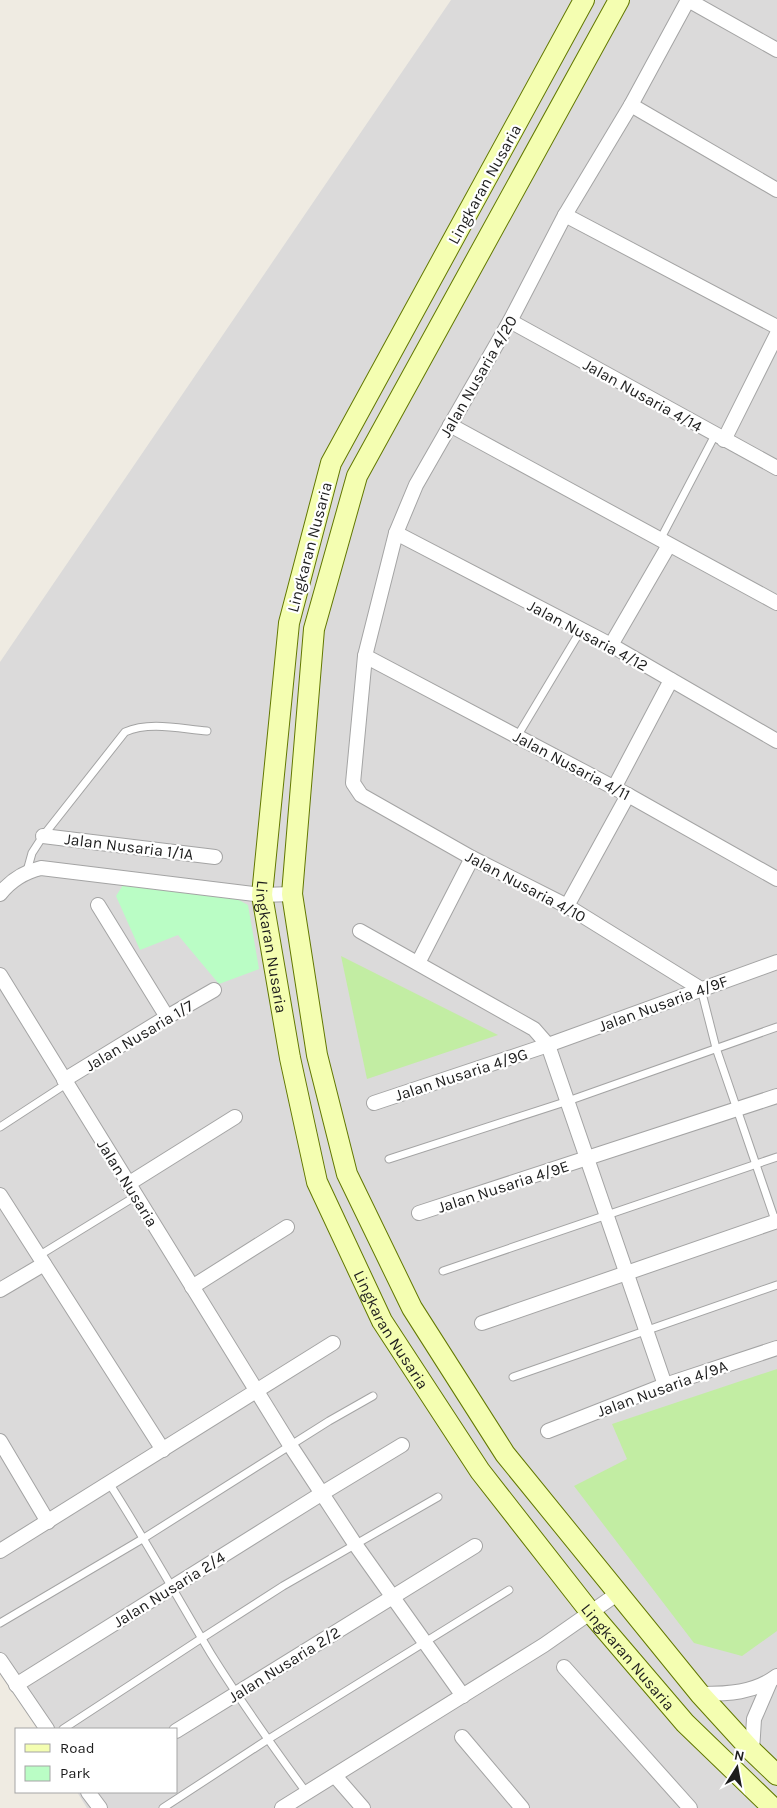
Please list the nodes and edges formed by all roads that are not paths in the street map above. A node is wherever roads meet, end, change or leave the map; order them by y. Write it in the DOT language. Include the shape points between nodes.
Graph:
graph roads {
  1 [pos="584,0"];
  2 [pos="619,0"];
  3 [pos="688,0"];
  4 [pos="777,50"];
  5 [pos="630,105"];
  6 [pos="777,190"];
  7 [pos="565,215"];
  8 [pos="510,321"];
  9 [pos="777,327"];
  10 [pos="777,334"];
  11 [pos="450,425"];
  12 [pos="720,437"];
  13 [pos="777,468"];
  14 [pos="396,533"];
  15 [pos="664,542"];
  16 [pos="777,602"];
  17 [pos="581,630"];
  18 [pos="611,645"];
  19 [pos="366,656"];
  20 [pos="671,680"];
  21 [pos="207,731"];
  22 [pos="518,735"];
  23 [pos="777,740"];
  24 [pos="353,783"];
  25 [pos="614,788"];
  26 [pos="628,795"];
  27 [pos="44,836"];
  28 [pos="215,857"];
  29 [pos="472,858"];
  30 [pos="27,871"];
  31 [pos="777,879"];
  32 [pos="0,894"];
  33 [pos="292,894"];
  34 [pos="262,895"];
  35 [pos="98,905"];
  36 [pos="567,906"];
  37 [pos="360,931"];
  38 [pos="777,962"];
  39 [pos="418,963"];
  40 [pos="0,975"];
  41 [pos="701,989"];
  42 [pos="214,990"];
  43 [pos="167,1017"];
  44 [pos="777,1027"];
  45 [pos="548,1045"];
  46 [pos="716,1048"];
  47 [pos="65,1082"];
  48 [pos="777,1096"];
  49 [pos="568,1102"];
  50 [pos="374,1103"];
  51 [pos="736,1109"];
  52 [pos="236,1117"];
  53 [pos="0,1127"];
  54 [pos="777,1157"];
  55 [pos="389,1159"];
  56 [pos="587,1159"];
  57 [pos="755,1165"];
  58 [pos="132,1190"];
  59 [pos="0,1195"];
  60 [pos="419,1213"];
  61 [pos="607,1215"];
  62 [pos="776,1223"];
  63 [pos="287,1227"];
  64 [pos="42,1259"];
  65 [pos="443,1271"];
  66 [pos="626,1274"];
  67 [pos="777,1284"];
  68 [pos="192,1287"];
  69 [pos="0,1290"];
  70 [pos="482,1323"];
  71 [pos="646,1330"];
  72 [pos="334,1343"];
  73 [pos="777,1348"];
  74 [pos="513,1376"];
  75 [pos="665,1385"];
  76 [pos="256,1391"];
  77 [pos="373,1396"];
  78 [pos="548,1431"];
  79 [pos="0,1441"];
  80 [pos="402,1445"];
  81 [pos="290,1446"];
  82 [pos="164,1450"];
  83 [pos="109,1483"];
  84 [pos="321,1494"];
  85 [pos="438,1497"];
  86 [pos="48,1522"];
  87 [pos="144,1538"];
  88 [pos="355,1544"];
  89 [pos="475,1546"];
  90 [pos="0,1551"];
  91 [pos="172,1587"];
  92 [pos="509,1590"];
  93 [pos="617,1594"];
  94 [pos="392,1597"];
  95 [pos="591,1613"];
  96 [pos="0,1623"];
  97 [pos="202,1638"];
  98 [pos="424,1643"];
  99 [pos="0,1660"];
  100 [pos="564,1667"];
  101 [pos="773,1679"];
  102 [pos="16,1685"];
  103 [pos="236,1694"];
  104 [pos="700,1694"];
  105 [pos="462,1696"];
  106 [pos="46,1728"];
  107 [pos="65,1728"];
  108 [pos="178,1730"];
  109 [pos="462,1737"];
  110 [pos="267,1740"];
  111 [pos="752,1751"];
  112 [pos="777,1775"];
  113 [pos="335,1776"];
  114 [pos="306,1792"];
  115 [pos="89,1793"];
  116 [pos="100,1808"];
  117 [pos="163,1808"];
  118 [pos="282,1808"];
  119 [pos="363,1808"];
  120 [pos="522,1808"];
  121 [pos="690,1808"];
  122 [pos="773,1808"];
  1 -- 34 [label="main road, Lingkaran Nusaria" via="331,463 289,623"];
  2 -- 33 [label="main road, Lingkaran Nusaria" via="357,476 314,628"];
  3 -- 4 [label="street"];
  3 -- 5 [label="street, Jalan Nusaria 4/20"];
  5 -- 6 [label="street"];
  5 -- 7 [label="street, Jalan Nusaria 4/20"];
  7 -- 8 [label="street, Jalan Nusaria 4/20"];
  7 -- 9 [label="street"];
  8 -- 11 [label="street, Jalan Nusaria 4/20"];
  8 -- 12 [label="street, Jalan Nusaria 4/14"];
  10 -- 12 [label="street"];
  11 -- 14 [label="street, Jalan Nusaria 4/20" via="416,485"];
  11 -- 15 [label="street"];
  12 -- 13 [label="street, Jalan Nusaria 4/14"];
  12 -- 15 [label="lane"];
  14 -- 17 [label="street, Jalan Nusaria 4/12"];
  14 -- 19 [label="street, Jalan Nusaria 4/20"];
  15 -- 16 [label="street"];
  15 -- 18 [label="street"];
  17 -- 18 [label="street, Jalan Nusaria 4/12"];
  17 -- 22 [label="lane"];
  18 -- 20 [label="street, Jalan Nusaria 4/12"];
  19 -- 22 [label="street, Jalan Nusaria 4/11"];
  19 -- 24 [label="street, Jalan Nusaria 4/20"];
  20 -- 23 [label="street, Jalan Nusaria 4/12"];
  20 -- 25 [label="street"];
  21 -- 27 [label="lane" via="149,726 125,732"];
  22 -- 25 [label="street, Jalan Nusaria 4/11"];
  24 -- 29 [label="street, Jalan Nusaria 4/10" via="361,795"];
  25 -- 26 [label="street, Jalan Nusaria 4/11"];
  26 -- 31 [label="street, Jalan Nusaria 4/11"];
  26 -- 36 [label="street"];
  27 -- 28 [label="street, Jalan Nusaria 1/1A"];
  27 -- 30 [label="lane" via="32,853"];
  29 -- 36 [label="street, Jalan Nusaria 4/10"];
  29 -- 39 [label="street"];
  30 -- 32 [label="street"];
  30 -- 34 [label="street" via="42,868"];
  33 -- 34 [label="street"];
  33 -- 93 [label="main road, Lingkaran Nusaria" via="317,1055 347,1174 412,1308 504,1454"];
  34 -- 95 [label="main road, Lingkaran Nusaria" via="290,1058 317,1182 382,1321 480,1471"];
  35 -- 43 [label="street"];
  36 -- 41 [label="street, Jalan Nusaria 4/10"];
  37 -- 39 [label="street"];
  38 -- 41 [label="street, Jalan Nusaria 4/9F"];
  39 -- 45 [label="street" via="534,1029"];
  40 -- 47 [label="street, Jalan Nusaria"];
  41 -- 45 [label="street, Jalan Nusaria 4/9F"];
  41 -- 46 [label="lane"];
  42 -- 43 [label="street, Jalan Nusaria 1/7"];
  43 -- 47 [label="street, Jalan Nusaria 1/7"];
  44 -- 46 [label="lane"];
  45 -- 49 [label="street"];
  45 -- 50 [label="street, Jalan Nusaria 4/9G"];
  46 -- 49 [label="lane"];
  46 -- 51 [label="lane"];
  47 -- 53 [label="lane"];
  47 -- 58 [label="street, Jalan Nusaria"];
  48 -- 51 [label="street, Jalan Nusaria 4/9E"];
  49 -- 55 [label="lane"];
  49 -- 56 [label="street"];
  51 -- 56 [label="street, Jalan Nusaria 4/9E"];
  51 -- 57 [label="lane"];
  52 -- 58 [label="street"];
  54 -- 57 [label="lane"];
  56 -- 60 [label="street, Jalan Nusaria 4/9E"];
  56 -- 61 [label="street"];
  57 -- 61 [label="lane"];
  57 -- 62 [label="lane"];
  58 -- 64 [label="lane"];
  58 -- 68 [label="street, Jalan Nusaria"];
  59 -- 64 [label="street"];
  61 -- 65 [label="lane"];
  61 -- 66 [label="street"];
  62 -- 66 [label="street"];
  63 -- 68 [label="street"];
  64 -- 69 [label="street"];
  64 -- 82 [label="street"];
  66 -- 70 [label="street"];
  66 -- 71 [label="street"];
  67 -- 71 [label="lane"];
  68 -- 76 [label="street, Jalan Nusaria"];
  71 -- 74 [label="lane"];
  71 -- 75 [label="street"];
  72 -- 76 [label="street"];
  73 -- 75 [label="street, Jalan Nusaria 4/9A"];
  75 -- 78 [label="street, Jalan Nusaria 4/9A"];
  76 -- 81 [label="street, Jalan Nusaria"];
  76 -- 82 [label="street"];
  77 -- 81 [label="lane"];
  79 -- 86 [label="street"];
  80 -- 84 [label="street, Jalan Nusaria 2/4"];
  81 -- 84 [label="street, Jalan Nusaria"];
  81 -- 87 [label="lane"];
  82 -- 83 [label="street"];
  83 -- 86 [label="street"];
  83 -- 87 [label="lane"];
  84 -- 88 [label="street, Jalan Nusaria"];
  84 -- 91 [label="street, Jalan Nusaria 2/4"];
  85 -- 88 [label="lane"];
  86 -- 90 [label="street"];
  87 -- 91 [label="lane"];
  87 -- 96 [label="lane"];
  88 -- 94 [label="street, Jalan Nusaria"];
  88 -- 97 [label="lane"];
  89 -- 94 [label="street, Jalan Nusaria 2/2"];
  91 -- 97 [label="lane"];
  91 -- 102 [label="street, Jalan Nusaria 2/4"];
  92 -- 98 [label="lane"];
  93 -- 95 [label="street"];
  93 -- 104 [label="main road, Lingkaran Nusaria"];
  94 -- 98 [label="street, Jalan Nusaria"];
  94 -- 103 [label="street, Jalan Nusaria 2/2"];
  95 -- 105 [label="street"];
  95 -- 122 [label="main road, Lingkaran Nusaria" via="684,1722"];
  97 -- 103 [label="lane"];
  97 -- 107 [label="lane"];
  98 -- 105 [label="street, Jalan Nusaria"];
  98 -- 110 [label="lane"];
  99 -- 102 [label="street"];
  100 -- 121 [label="street"];
  101 -- 104 [label="street" via="749,1690"];
  101 -- 111 [label="street" via="754,1719"];
  102 -- 106 [label="street"];
  103 -- 108 [label="street, Jalan Nusaria 2/2"];
  103 -- 110 [label="lane"];
  104 -- 111 [label="main road, Lingkaran Nusaria"];
  105 -- 113 [label="street"];
  109 -- 120 [label="street"];
  110 -- 114 [label="lane"];
  110 -- 117 [label="lane"];
  111 -- 112 [label="main road, Lingkaran Nusaria"];
  113 -- 114 [label="street"];
  113 -- 119 [label="street"];
  114 -- 118 [label="street"];
  115 -- 116 [label="street"];
}
